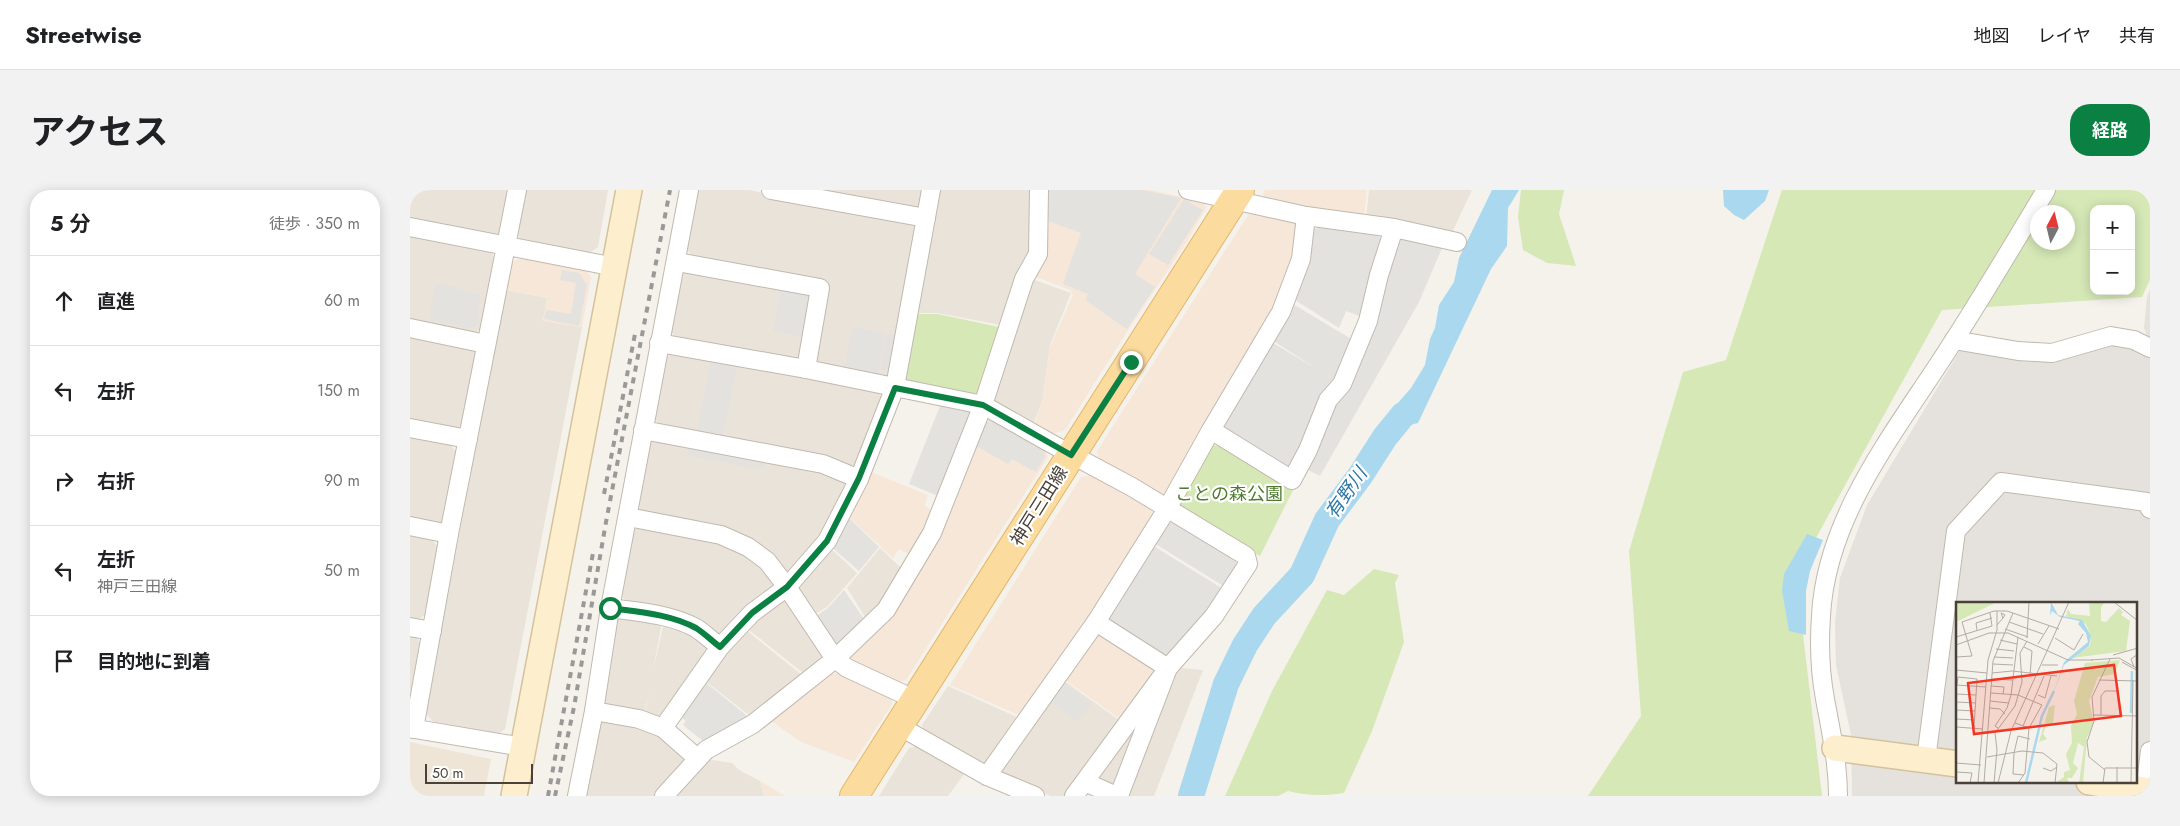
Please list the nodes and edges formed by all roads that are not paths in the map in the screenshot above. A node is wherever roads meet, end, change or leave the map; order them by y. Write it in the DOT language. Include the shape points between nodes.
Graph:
graph roads {
  1 [pos="517,190"];
  2 [pos="629,190"];
  3 [pos="689,190"];
  4 [pos="771,190"];
  5 [pos="931,190"];
  6 [pos="1039,190"];
  7 [pos="1188,190"];
  8 [pos="2046,190"];
  9 [pos="1237,194"];
  10 [pos="1306,216"];
  11 [pos="926,218"];
  12 [pos="410,227"];
  13 [pos="1394,228"];
  14 [pos="1457,242"];
  15 [pos="507,246"];
  16 [pos="677,262"];
  17 [pos="614,267"];
  18 [pos="410,328"];
  19 [pos="1954,340"];
  20 [pos="659,343"];
  21 [pos="486,344"];
  22 [pos="2150,348"];
  23 [pos="806,369"];
  24 [pos="895,388"];
  25 [pos="983,405"];
  26 [pos="410,428"];
  27 [pos="643,430"];
  28 [pos="1211,430"];
  29 [pos="468,439"];
  30 [pos="1071,455"];
  31 [pos="859,478"];
  32 [pos="1167,509"];
  33 [pos="2150,509"];
  34 [pos="628,517"];
  35 [pos="410,526"];
  36 [pos="449,534"];
  37 [pos="787,587"];
  38 [pos="610,608"];
  39 [pos="1096,622"];
  40 [pos="410,627"];
  41 [pos="432,631"];
  42 [pos="720,647"];
  43 [pos="835,659"];
  44 [pos="1168,668"];
  45 [pos="916,700"];
  46 [pos="594,711"];
  47 [pos="1127,723"];
  48 [pos="899,726"];
  49 [pos="663,728"];
  50 [pos="412,729"];
  51 [pos="1144,729"];
  52 [pos="523,747"];
  53 [pos="1835,748"];
  54 [pos="2150,751"];
  55 [pos="697,758"];
  56 [pos="1926,759"];
  57 [pos="1956,764"];
  58 [pos="987,776"];
  59 [pos="2104,784"];
  60 [pos="1080,789"];
  61 [pos="2148,790"];
  62 [pos="514,796"];
  63 [pos="577,796"];
  64 [pos="664,796"];
  65 [pos="854,796"];
  66 [pos="1035,796"];
  67 [pos="1838,796"];
  1 -- 15 [label="street"];
  2 -- 17 [label="street"];
  3 -- 16 [label="street"];
  4 -- 11 [label="street"];
  5 -- 11 [label="street"];
  6 -- 25 [label="street" via="1038,254 1024,279"];
  7 -- 9 [label="street"];
  8 -- 19 [label="street"];
  9 -- 10 [label="street"];
  9 -- 30 [label="main road, 神戸三田線"];
  10 -- 13 [label="street"];
  10 -- 28 [label="street" via="1301,259 1281,312"];
  11 -- 24 [label="street"];
  12 -- 15 [label="street"];
  13 -- 14 [label="street"];
  13 -- 28 [label="street" via="1368,321 1342,384 1328,400 1296,483"];
  15 -- 17 [label="street"];
  15 -- 21 [label="street"];
  16 -- 20 [label="street"];
  16 -- 23 [label="street" via="820,288"];
  17 -- 52 [label="street"];
  18 -- 21 [label="street"];
  19 -- 22 [label="street" via="2052,353 2111,336 2134,340"];
  19 -- 53 [label="street" via="1862,485 1848,511 1830,561 1820,640 1825,698"];
  20 -- 23 [label="street"];
  20 -- 27 [label="street"];
  21 -- 29 [label="street"];
  23 -- 24 [label="street"];
  24 -- 25 [label="street"];
  24 -- 31 [label="street"];
  25 -- 30 [label="street"];
  25 -- 43 [label="street" via="928,540 886,610"];
  26 -- 29 [label="street"];
  27 -- 31 [label="street" via="823,464"];
  27 -- 34 [label="street"];
  28 -- 32 [label="street"];
  29 -- 36 [label="street"];
  30 -- 32 [label="street"];
  30 -- 45 [label="main road, 神戸三田線"];
  31 -- 37 [label="street" via="827,541"];
  32 -- 39 [label="street"];
  32 -- 44 [label="street" via="1246,556 1248,564 1214,616"];
  33 -- 56 [label="street" via="2147,502 2001,482 1956,531"];
  34 -- 37 [label="street" via="721,535 748,546 767,561"];
  34 -- 38 [label="street"];
  35 -- 36 [label="street"];
  36 -- 41 [label="street"];
  37 -- 42 [label="street" via="752,613"];
  37 -- 43 [label="street"];
  38 -- 42 [label="street" via="676,619 696,628"];
  38 -- 46 [label="street"];
  39 -- 44 [label="street"];
  39 -- 58 [label="street"];
  40 -- 41 [label="street"];
  41 -- 50 [label="street"];
  42 -- 49 [label="street"];
  43 -- 45 [label="street" via="847,668"];
  43 -- 55 [label="street" via="753,724"];
  44 -- 47 [label="street"];
  44 -- 51 [label="street"];
  45 -- 48 [label="main road, 神戸三田線"];
  46 -- 49 [label="street" via="639,719"];
  46 -- 63 [label="street"];
  47 -- 51 [label="street"];
  47 -- 60 [label="street"];
  48 -- 58 [label="street"];
  48 -- 65 [label="main road, 神戸三田線"];
  49 -- 55 [label="street"];
  50 -- 52 [label="street"];
  51 -- 60 [label="street" via="1120,793 1114,795"];
  52 -- 62 [label="street"];
  53 -- 56 [label="street"];
  53 -- 67 [label="street"];
  54 -- 61 [label="street"];
  55 -- 64 [label="street"];
  56 -- 57 [label="street"];
  58 -- 66 [label="street"];
  59 -- 61 [label="street"];
}
